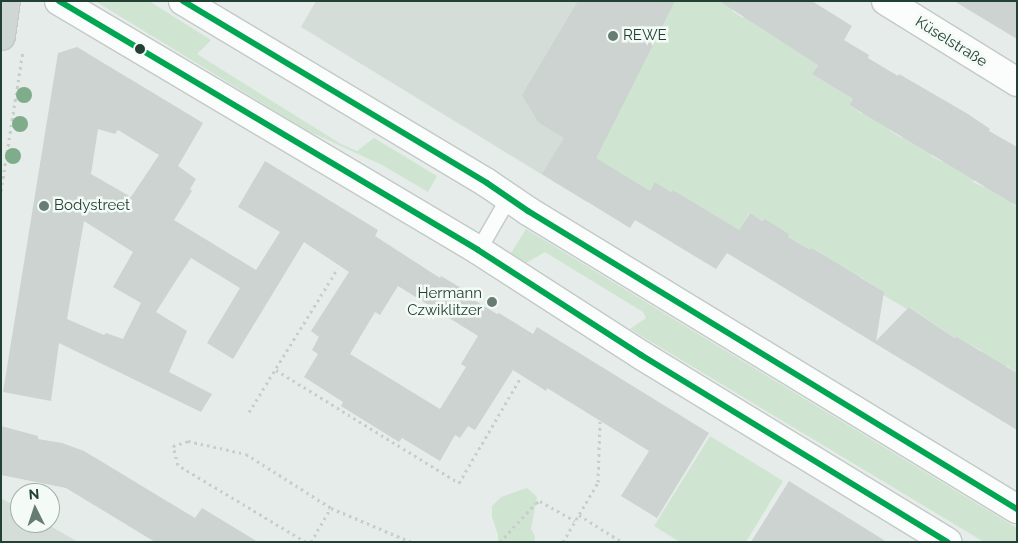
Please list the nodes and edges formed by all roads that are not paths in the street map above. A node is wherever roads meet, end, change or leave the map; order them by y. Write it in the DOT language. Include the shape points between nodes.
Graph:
graph roads {
  1 [pos="6,1"];
  2 [pos="59,1"];
  3 [pos="183,1"];
  4 [pos="886,1"];
  5 [pos="13,40"];
  6 [pos="1017,82"];
  7 [pos="508,198"];
  8 [pos="478,250"];
  9 [pos="1017,509"];
  10 [pos="947,542"];
  1 -- 5 [label="main road"];
  2 -- 8 [label="street"];
  3 -- 7 [label="street"];
  4 -- 6 [label="street, Küselstraße"];
  7 -- 8 [label="lane"];
  7 -- 9 [label="street"];
  8 -- 10 [label="street" via="641,355"];
}
